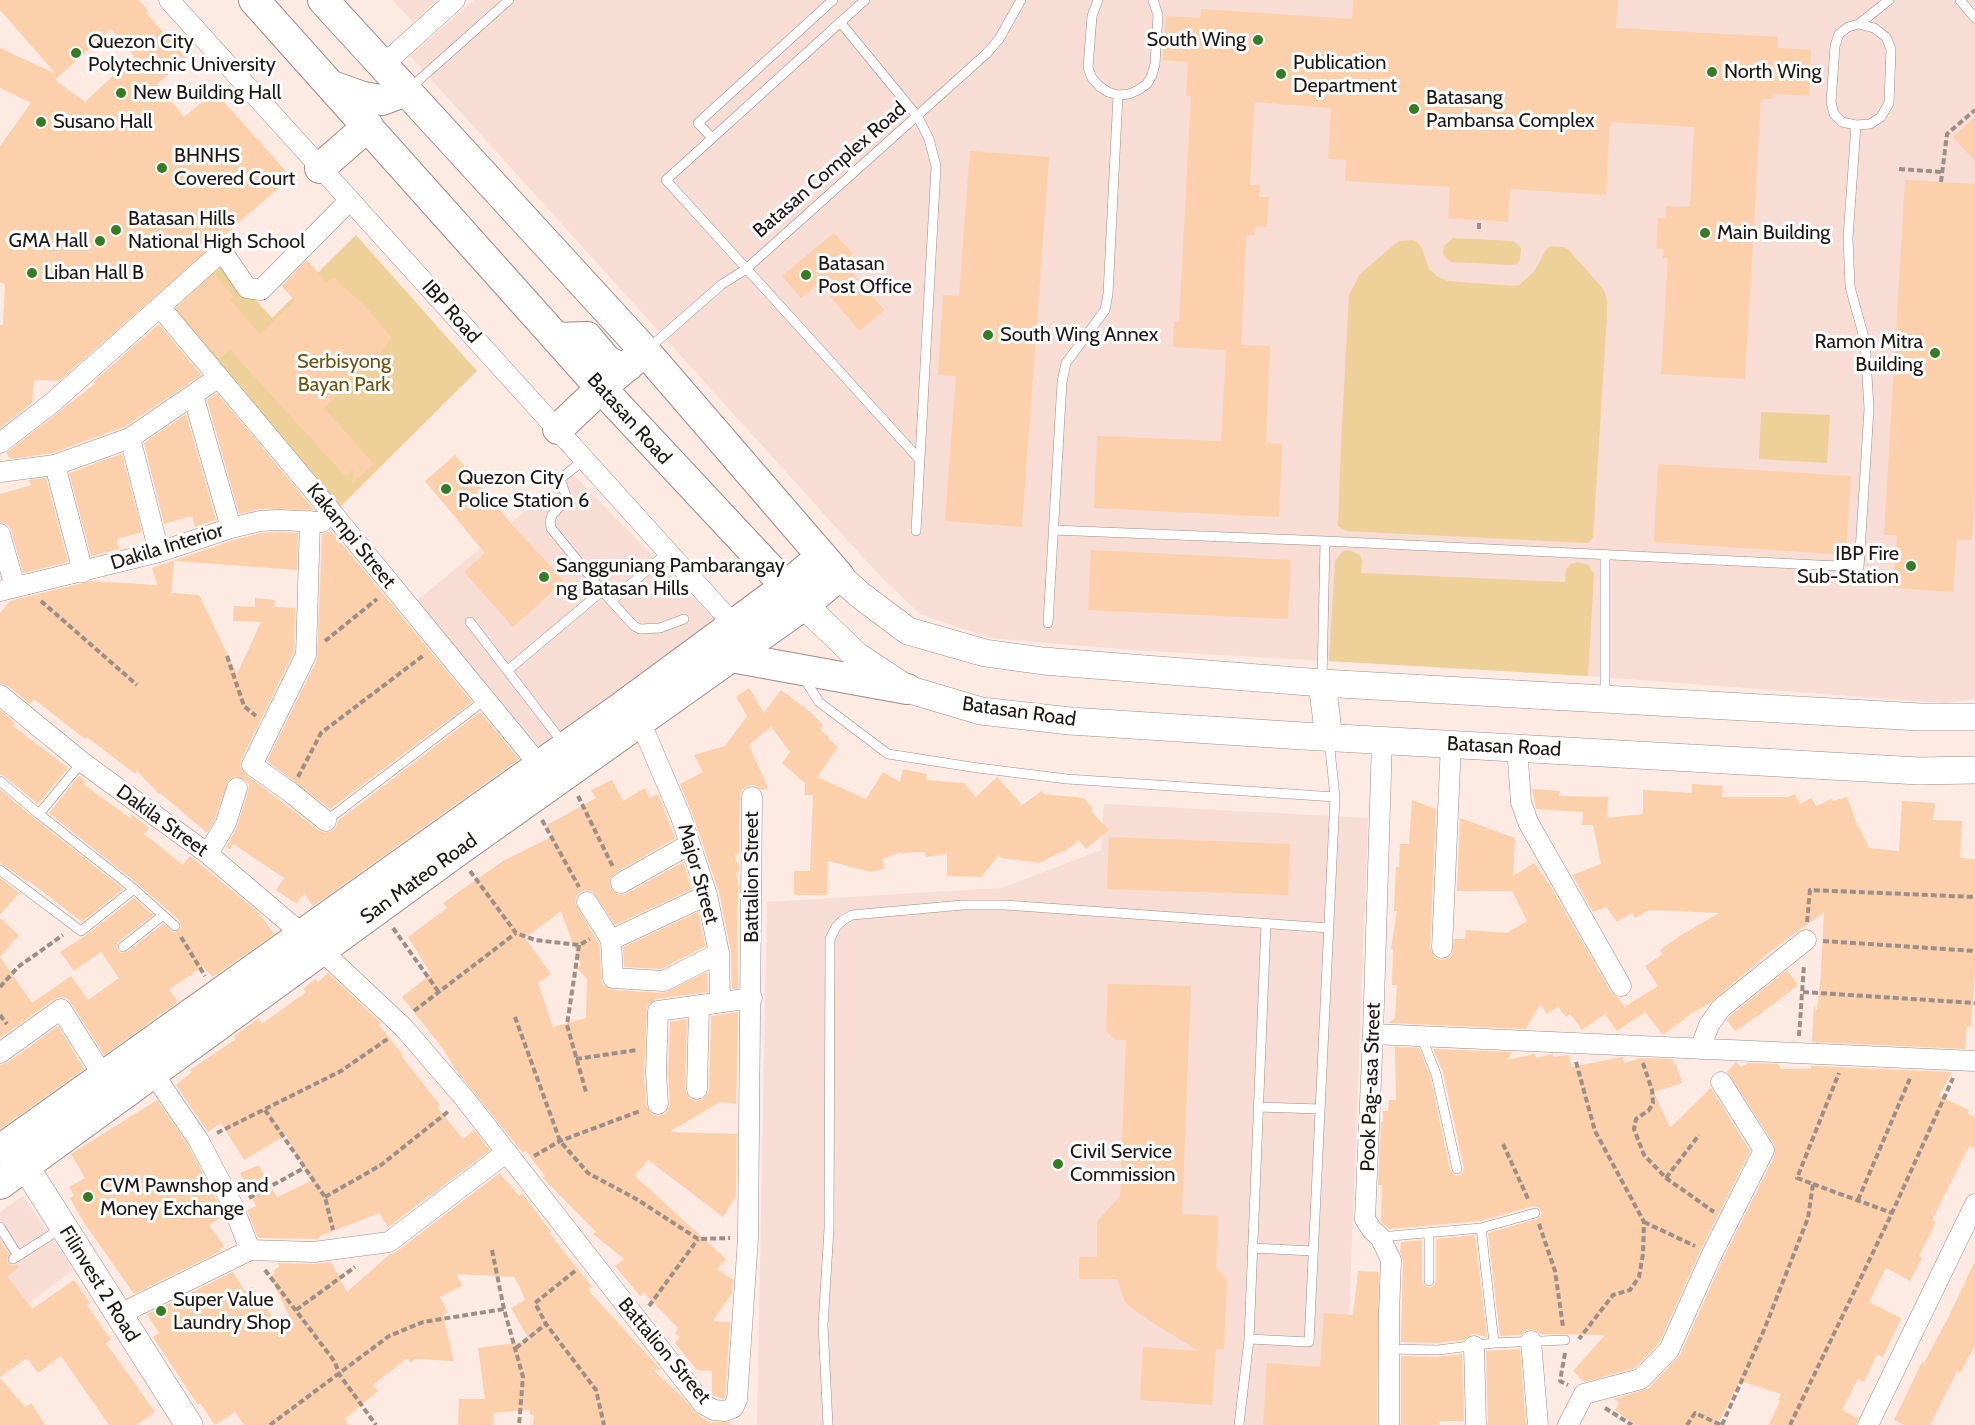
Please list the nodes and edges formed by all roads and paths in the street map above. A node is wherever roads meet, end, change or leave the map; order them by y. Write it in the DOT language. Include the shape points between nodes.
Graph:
graph roads {
  1 [pos="169,0"];
  2 [pos="254,0"];
  3 [pos="323,0"];
  4 [pos="455,0"];
  5 [pos="509,0"];
  6 [pos="833,0"];
  7 [pos="865,0"];
  8 [pos="1021,0"];
  9 [pos="1098,0"];
  10 [pos="1153,0"];
  11 [pos="1889,0"];
  12 [pos="1960,0"];
  13 [pos="1975,18"];
  14 [pos="840,22"];
  15 [pos="1859,24"];
  16 [pos="382,66"];
  17 [pos="333,86"];
  18 [pos="406,91"];
  19 [pos="1118,95"];
  20 [pos="1975,110"];
  21 [pos="918,117"];
  22 [pos="1856,125"];
  23 [pos="368,126"];
  24 [pos="712,138"];
  25 [pos="320,168"];
  26 [pos="1899,169"];
  27 [pos="1942,172"];
  28 [pos="1941,182"];
  29 [pos="349,201"];
  30 [pos="1479,220"];
  31 [pos="1479,229"];
  32 [pos="746,269"];
  33 [pos="160,307"];
  34 [pos="556,338"];
  35 [pos="1887,344"];
  36 [pos="1895,345"];
  37 [pos="637,358"];
  38 [pos="1886,362"];
  39 [pos="1894,362"];
  40 [pos="219,377"];
  41 [pos="600,388"];
  42 [pos="193,395"];
  43 [pos="558,429"];
  44 [pos="130,438"];
  45 [pos="0,443"];
  46 [pos="585,459"];
  47 [pos="921,460"];
  48 [pos="55,465"];
  49 [pos="0,472"];
  50 [pos="334,515"];
  51 [pos="310,521"];
  52 [pos="231,528"];
  53 [pos="1053,530"];
  54 [pos="916,531"];
  55 [pos="0,534"];
  56 [pos="1324,541"];
  57 [pos="159,552"];
  58 [pos="669,552"];
  59 [pos="1605,555"];
  60 [pos="831,566"];
  61 [pos="83,572"];
  62 [pos="392,587"];
  63 [pos="12,588"];
  64 [pos="602,591"];
  65 [pos="795,596"];
  66 [pos="611,601"];
  67 [pos="684,619"];
  68 [pos="470,622"];
  69 [pos="1048,623"];
  70 [pos="734,625"];
  71 [pos="439,644"];
  72 [pos="306,655"];
  73 [pos="227,656"];
  74 [pos="732,657"];
  75 [pos="798,669"];
  76 [pos="508,670"];
  77 [pos="1322,683"];
  78 [pos="137,685"];
  79 [pos="907,689"];
  80 [pos="0,695"];
  81 [pos="1605,698"];
  82 [pos="485,700"];
  83 [pos="1975,717"];
  84 [pos="640,721"];
  85 [pos="271,728"];
  86 [pos="1329,738"];
  87 [pos="1382,740"];
  88 [pos="1451,743"];
  89 [pos="1517,747"];
  90 [pos="82,762"];
  91 [pos="558,762"];
  92 [pos="1975,770"];
  93 [pos="0,781"];
  94 [pos="237,788"];
  95 [pos="290,792"];
  96 [pos="752,797"];
  97 [pos="1335,797"];
  98 [pos="531,799"];
  99 [pos="39,814"];
  100 [pos="326,821"];
  101 [pos="690,844"];
  102 [pos="456,852"];
  103 [pos="208,854"];
  104 [pos="0,870"];
  105 [pos="621,883"];
  106 [pos="134,889"];
  107 [pos="707,895"];
  108 [pos="1975,897"];
  109 [pos="587,902"];
  110 [pos="378,908"];
  111 [pos="162,916"];
  112 [pos="1266,923"];
  113 [pos="76,926"];
  114 [pos="175,926"];
  115 [pos="1329,928"];
  116 [pos="516,933"];
  117 [pos="609,935"];
  118 [pos="1806,940"];
  119 [pos="311,942"];
  120 [pos="579,945"];
  121 [pos="123,947"];
  122 [pos="1442,948"];
  123 [pos="1975,951"];
  124 [pos="719,953"];
  125 [pos="1621,986"];
  126 [pos="0,987"];
  127 [pos="438,991"];
  128 [pos="1803,992"];
  129 [pos="217,995"];
  130 [pos="752,998"];
  131 [pos="720,1001"];
  132 [pos="1975,1003"];
  133 [pos="699,1005"];
  134 [pos="515,1017"];
  135 [pos="402,1025"];
  136 [pos="1373,1034"];
  137 [pos="1421,1036"];
  138 [pos="1571,1043"];
  139 [pos="1637,1046"];
  140 [pos="1700,1049"];
  141 [pos="0,1053"];
  142 [pos="1797,1053"];
  143 [pos="1847,1055"];
  144 [pos="1919,1059"];
  145 [pos="1968,1061"];
  146 [pos="153,1073"];
  147 [pos="104,1077"];
  148 [pos="1720,1082"];
  149 [pos="697,1089"];
  150 [pos="586,1092"];
  151 [pos="465,1099"];
  152 [pos="658,1104"];
  153 [pos="1258,1107"];
  154 [pos="1320,1108"];
  155 [pos="265,1110"];
  156 [pos="1699,1135"];
  157 [pos="199,1141"];
  158 [pos="560,1141"];
  159 [pos="1503,1144"];
  160 [pos="9,1147"];
  161 [pos="512,1159"];
  162 [pos="304,1168"];
  163 [pos="1457,1169"];
  164 [pos="1666,1178"];
  165 [pos="0,1184"];
  166 [pos="1814,1184"];
  167 [pos="326,1197"];
  168 [pos="1858,1200"];
  169 [pos="1975,1204"];
  170 [pos="232,1206"];
  171 [pos="1535,1214"];
  172 [pos="1892,1214"];
  173 [pos="1644,1222"];
  174 [pos="1729,1222"];
  175 [pos="0,1227"];
  176 [pos="63,1227"];
  177 [pos="1481,1228"];
  178 [pos="1429,1234"];
  179 [pos="1380,1237"];
  180 [pos="748,1238"];
  181 [pos="698,1239"];
  182 [pos="389,1242"];
  183 [pos="1252,1248"];
  184 [pos="336,1249"];
  185 [pos="249,1250"];
  186 [pos="492,1250"];
  187 [pos="1313,1251"];
  188 [pos="1712,1254"];
  189 [pos="590,1259"];
  190 [pos="1429,1281"];
  191 [pos="504,1309"];
  192 [pos="296,1310"];
  193 [pos="118,1315"];
  194 [pos="638,1321"];
  195 [pos="546,1324"];
  196 [pos="1249,1339"];
  197 [pos="1578,1340"];
  198 [pos="1531,1341"];
  199 [pos="1494,1343"];
  200 [pos="1568,1344"];
  201 [pos="1474,1346"];
  202 [pos="516,1348"];
  203 [pos="1389,1349"];
  204 [pos="1565,1355"];
  205 [pos="339,1374"];
  206 [pos="1584,1394"];
  207 [pos="189,1425"];
  208 [pos="270,1425"];
  209 [pos="376,1425"];
  210 [pos="519,1425"];
  211 [pos="604,1425"];
  212 [pos="828,1425"];
  213 [pos="1239,1425"];
  214 [pos="1389,1425"];
  215 [pos="1476,1425"];
  216 [pos="1538,1425"];
  217 [pos="1568,1425"];
  218 [pos="1687,1425"];
  219 [pos="1722,1425"];
  220 [pos="1790,1425"];
  221 [pos="1868,1425"];
  1 -- 25 [label="street, IBP Road"];
  2 -- 17 [label="main road, Batasan Road"];
  3 -- 16 [label="main road"];
  4 -- 16 [label="street"];
  5 -- 18 [label="lane"];
  6 -- 24 [label="lane" via="698,123"];
  7 -- 14 [label="lane"];
  8 -- 21 [label="lane, Batasan Complex Road" via="986,54"];
  9 -- 19 [label="lane" via="1092,16 1088,68 1099,86"];
  10 -- 19 [label="lane" via="1158,15 1152,75 1138,90"];
  11 -- 15 [label="lane"];
  12 -- 13 [label="lane"];
  14 -- 21 [label="lane"];
  14 -- 24 [label="lane"];
  15 -- 22 [label="lane" via="1839,34 1831,102 1834,114 1842,122"];
  15 -- 22 [label="lane" via="1886,37 1892,64 1889,103 1881,117 1870,124"];
  16 -- 18 [label="main road"];
  17 -- 18 [label="main road" via="382,100"];
  17 -- 23 [label="main road, Batasan Road"];
  18 -- 37 [label="main road"];
  19 -- 53 [label="lane" via="1108,294 1105,310 1066,363"];
  20 -- 27 [label="path" via="1947,134"];
  21 -- 32 [label="lane, Batasan Complex Road"];
  21 -- 47 [label="lane" via="936,166"];
  22 -- 59 [label="lane" via="1848,238 1850,287 1865,341 1869,409 1858,567"];
  23 -- 25 [label="main road"];
  23 -- 34 [label="main road, Batasan Road"];
  24 -- 32 [label="lane" via="666,180"];
  25 -- 29 [label="street, IBP Road"];
  26 -- 27 [label="path"];
  27 -- 28 [label="path"];
  29 -- 33 [label="street" via="261,290 247,288 226,257 219,254"];
  29 -- 43 [label="street, IBP Road"];
  30 -- 31 [label="path"];
  32 -- 37 [label="lane, Batasan Complex Road" via="721,285"];
  32 -- 47 [label="lane"];
  33 -- 40 [label="street, Kakampi Street"];
  33 -- 45 [label="street" via="52,403"];
  34 -- 37 [label="main road" via="587,337 608,361 618,366"];
  34 -- 41 [label="main road, Batasan Road"];
  35 -- 36 [label="path"];
  37 -- 41 [label="main road"];
  37 -- 60 [label="main road"];
  38 -- 39 [label="path"];
  40 -- 42 [label="street"];
  40 -- 50 [label="street, Kakampi Street"];
  41 -- 43 [label="main road"];
  41 -- 65 [label="main road, Batasan Road"];
  42 -- 44 [label="street"];
  42 -- 52 [label="street"];
  43 -- 46 [label="street, IBP Road"];
  44 -- 48 [label="street"];
  44 -- 57 [label="street"];
  46 -- 58 [label="street, IBP Road"];
  46 -- 64 [label="lane" via="560,479 567,499 550,522"];
  47 -- 54 [label="lane"];
  48 -- 49 [label="street"];
  48 -- 61 [label="street"];
  50 -- 51 [label="street, Dakila Interior" via="325,522"];
  50 -- 62 [label="street, Kakampi Street"];
  51 -- 52 [label="street, Dakila Interior" via="260,521"];
  51 -- 72 [label="street"];
  52 -- 57 [label="street, Dakila Interior"];
  53 -- 56 [label="lane"];
  53 -- 69 [label="lane"];
  55 -- 63 [label="street"];
  56 -- 59 [label="lane"];
  56 -- 77 [label="lane"];
  57 -- 61 [label="street, Dakila Interior"];
  58 -- 66 [label="lane"];
  58 -- 70 [label="street, IBP Road"];
  59 -- 81 [label="lane"];
  60 -- 65 [label="main road, San Mateo Road"];
  60 -- 77 [label="main road" via="860,595 908,631 985,653"];
  61 -- 63 [label="street, Dakila Interior"];
  62 -- 71 [label="street, Kakampi Street"];
  62 -- 72 [label="path"];
  63 -- 78 [label="path"];
  64 -- 66 [label="lane"];
  64 -- 76 [label="lane"];
  65 -- 70 [label="main road, San Mateo Road"];
  65 -- 74 [label="main road, San Mateo Road"];
  65 -- 79 [label="main road, Batasan Road" via="857,656"];
  66 -- 67 [label="lane" via="640,629 660,628"];
  68 -- 76 [label="lane"];
  70 -- 91 [label="main road, San Mateo Road"];
  71 -- 82 [label="street, Kakampi Street"];
  71 -- 95 [label="path" via="321,733"];
  72 -- 85 [label="street"];
  73 -- 85 [label="path" via="244,706"];
  74 -- 75 [label="main road"];
  74 -- 84 [label="main road, San Mateo Road"];
  75 -- 79 [label="main road"];
  75 -- 97 [label="lane" via="819,702 888,754 1067,780"];
  76 -- 91 [label="lane"];
  77 -- 81 [label="main road"];
  77 -- 86 [label="main road"];
  79 -- 86 [label="main road, Batasan Road" via="981,711 1070,721"];
  80 -- 90 [label="street, Dakila Street"];
  81 -- 83 [label="main road"];
  82 -- 91 [label="street, Kakampi Street"];
  82 -- 100 [label="lane"];
  84 -- 91 [label="main road, San Mateo Road"];
  84 -- 101 [label="street, Major Street"];
  85 -- 95 [label="street" via="252,765"];
  86 -- 87 [label="main road, Batasan Road"];
  86 -- 97 [label="lane"];
  87 -- 88 [label="main road, Batasan Road"];
  87 -- 136 [label="street, Pook Pag-asa Street"];
  88 -- 89 [label="main road, Batasan Road"];
  88 -- 122 [label="street"];
  89 -- 92 [label="main road, Batasan Road" via="1919,771"];
  89 -- 125 [label="street" via="1521,802 1528,822"];
  90 -- 99 [label="lane"];
  90 -- 103 [label="street, Dakila Street"];
  91 -- 98 [label="main road, San Mateo Road"];
  91 -- 105 [label="path"];
  91 -- 119 [label="main road, San Mateo Road"];
  93 -- 99 [label="lane"];
  94 -- 103 [label="street" via="226,823"];
  95 -- 100 [label="street"];
  96 -- 130 [label="street, Battalion Street"];
  97 -- 115 [label="lane"];
  98 -- 102 [label="main road, San Mateo Road"];
  98 -- 109 [label="path"];
  99 -- 106 [label="lane"];
  101 -- 105 [label="street"];
  101 -- 107 [label="street, Major Street"];
  102 -- 110 [label="main road, San Mateo Road"];
  102 -- 116 [label="path"];
  103 -- 119 [label="street, Dakila Street"];
  104 -- 113 [label="lane"];
  106 -- 111 [label="lane"];
  106 -- 113 [label="lane" via="81,931"];
  107 -- 117 [label="street"];
  107 -- 124 [label="street, Major Street"];
  108 -- 118 [label="path" via="1810,890"];
  109 -- 117 [label="street"];
  110 -- 119 [label="main road, San Mateo Road"];
  110 -- 127 [label="path"];
  111 -- 114 [label="lane"];
  111 -- 121 [label="lane"];
  112 -- 115 [label="lane"];
  112 -- 153 [label="lane"];
  112 -- 212 [label="lane" via="994,905 852,915 836,927 830,939 829,1229 823,1325"];
  113 -- 126 [label="path" via="18,967"];
  114 -- 129 [label="path"];
  115 -- 154 [label="lane"];
  116 -- 120 [label="path" via="535,940"];
  116 -- 127 [label="path"];
  117 -- 120 [label="path"];
  117 -- 124 [label="street" via="613,978 664,981"];
  118 -- 123 [label="path"];
  118 -- 128 [label="path"];
  118 -- 140 [label="street" via="1721,1008 1709,1024"];
  119 -- 129 [label="main road, San Mateo Road"];
  119 -- 135 [label="street, Battalion Street"];
  119 -- 146 [label="main road, San Mateo Road"];
  120 -- 150 [label="path" via="567,1025"];
  124 -- 131 [label="street, Major Street"];
  127 -- 135 [label="path"];
  128 -- 132 [label="path"];
  128 -- 142 [label="path"];
  129 -- 147 [label="main road, San Mateo Road"];
  130 -- 131 [label="street"];
  130 -- 180 [label="street, Battalion Street"];
  131 -- 133 [label="street"];
  133 -- 149 [label="street"];
  133 -- 152 [label="street" via="658,1011"];
  134 -- 158 [label="path"];
  135 -- 151 [label="street, Battalion Street"];
  135 -- 155 [label="path" via="341,1071"];
  136 -- 137 [label="street"];
  136 -- 179 [label="street, Pook Pag-asa Street" via="1365,1219"];
  137 -- 138 [label="street"];
  137 -- 163 [label="lane" via="1436,1074"];
  138 -- 139 [label="street"];
  138 -- 173 [label="path" via="1595,1131"];
  139 -- 140 [label="street"];
  139 -- 164 [label="path" via="1653,1102 1636,1119 1634,1129 1647,1160"];
  140 -- 142 [label="street"];
  141 -- 147 [label="street" via="62,1009"];
  142 -- 143 [label="street"];
  143 -- 144 [label="street"];
  143 -- 166 [label="path" via="1797,1178"];
  144 -- 145 [label="street"];
  144 -- 168 [label="path"];
  145 -- 172 [label="path"];
  146 -- 157 [label="street"];
  146 -- 160 [label="main road, San Mateo Road"];
  147 -- 160 [label="main road, San Mateo Road"];
  148 -- 174 [label="street" via="1764,1150"];
  151 -- 161 [label="street, Battalion Street"];
  151 -- 167 [label="path" via="381,1165"];
  152 -- 158 [label="path"];
  153 -- 154 [label="lane"];
  153 -- 183 [label="lane"];
  154 -- 187 [label="lane"];
  155 -- 157 [label="path"];
  155 -- 162 [label="path"];
  156 -- 164 [label="path"];
  157 -- 170 [label="street"];
  158 -- 161 [label="path"];
  158 -- 181 [label="path" via="588,1173"];
  159 -- 171 [label="path"];
  160 -- 165 [label="main road, San Mateo Road"];
  160 -- 176 [label="main road, Filinvest 2 Road"];
  161 -- 182 [label="street"];
  161 -- 189 [label="street, Battalion Street"];
  162 -- 167 [label="path"];
  162 -- 170 [label="path"];
  164 -- 174 [label="path"];
  166 -- 168 [label="path"];
  166 -- 219 [label="path" via="1808,1218"];
  167 -- 184 [label="path"];
  168 -- 172 [label="path"];
  169 -- 221 [label="street"];
  170 -- 185 [label="street"];
  171 -- 177 [label="lane"];
  171 -- 200 [label="path" via="1555,1271"];
  172 -- 220 [label="path"];
  173 -- 188 [label="path"];
  173 -- 197 [label="path" via="1639,1277 1630,1290 1613,1295"];
  174 -- 188 [label="street"];
  175 -- 176 [label="lane" via="16,1258"];
  176 -- 193 [label="main road, Filinvest 2 Road"];
  177 -- 178 [label="lane"];
  177 -- 199 [label="lane"];
  178 -- 179 [label="lane"];
  178 -- 190 [label="lane"];
  179 -- 203 [label="street, Pook Pag-asa Street" via="1391,1260"];
  180 -- 181 [label="path"];
  180 -- 194 [label="street, Battalion Street" via="737,1400 733,1408 714,1410 703,1404"];
  181 -- 194 [label="path"];
  182 -- 184 [label="street"];
  182 -- 192 [label="path"];
  183 -- 187 [label="lane"];
  183 -- 196 [label="lane"];
  184 -- 185 [label="street"];
  185 -- 192 [label="path"];
  185 -- 193 [label="street"];
  186 -- 191 [label="path"];
  187 -- 196 [label="lane" via="1309,1342"];
  188 -- 206 [label="street" via="1669,1350 1641,1379"];
  189 -- 194 [label="street, Battalion Street"];
  189 -- 195 [label="path" via="535,1303"];
  191 -- 202 [label="path"];
  191 -- 205 [label="path" via="423,1322 389,1336"];
  192 -- 205 [label="path" via="335,1362"];
  193 -- 207 [label="main road, Filinvest 2 Road"];
  195 -- 202 [label="path"];
  195 -- 211 [label="path" via="596,1390"];
  196 -- 213 [label="lane"];
  198 -- 199 [label="lane"];
  198 -- 200 [label="lane"];
  198 -- 216 [label="street"];
  199 -- 201 [label="lane"];
  200 -- 204 [label="path"];
  200 -- 204 [label="path"];
  201 -- 203 [label="lane"];
  201 -- 215 [label="street"];
  202 -- 210 [label="path" via="523,1377"];
  203 -- 214 [label="street, Pook Pag-asa Street"];
  204 -- 206 [label="path" via="1560,1381"];
  205 -- 208 [label="path"];
  205 -- 209 [label="path"];
  206 -- 217 [label="street"];
  218 -- 219 [label="path" via="1695,1413"];
}
